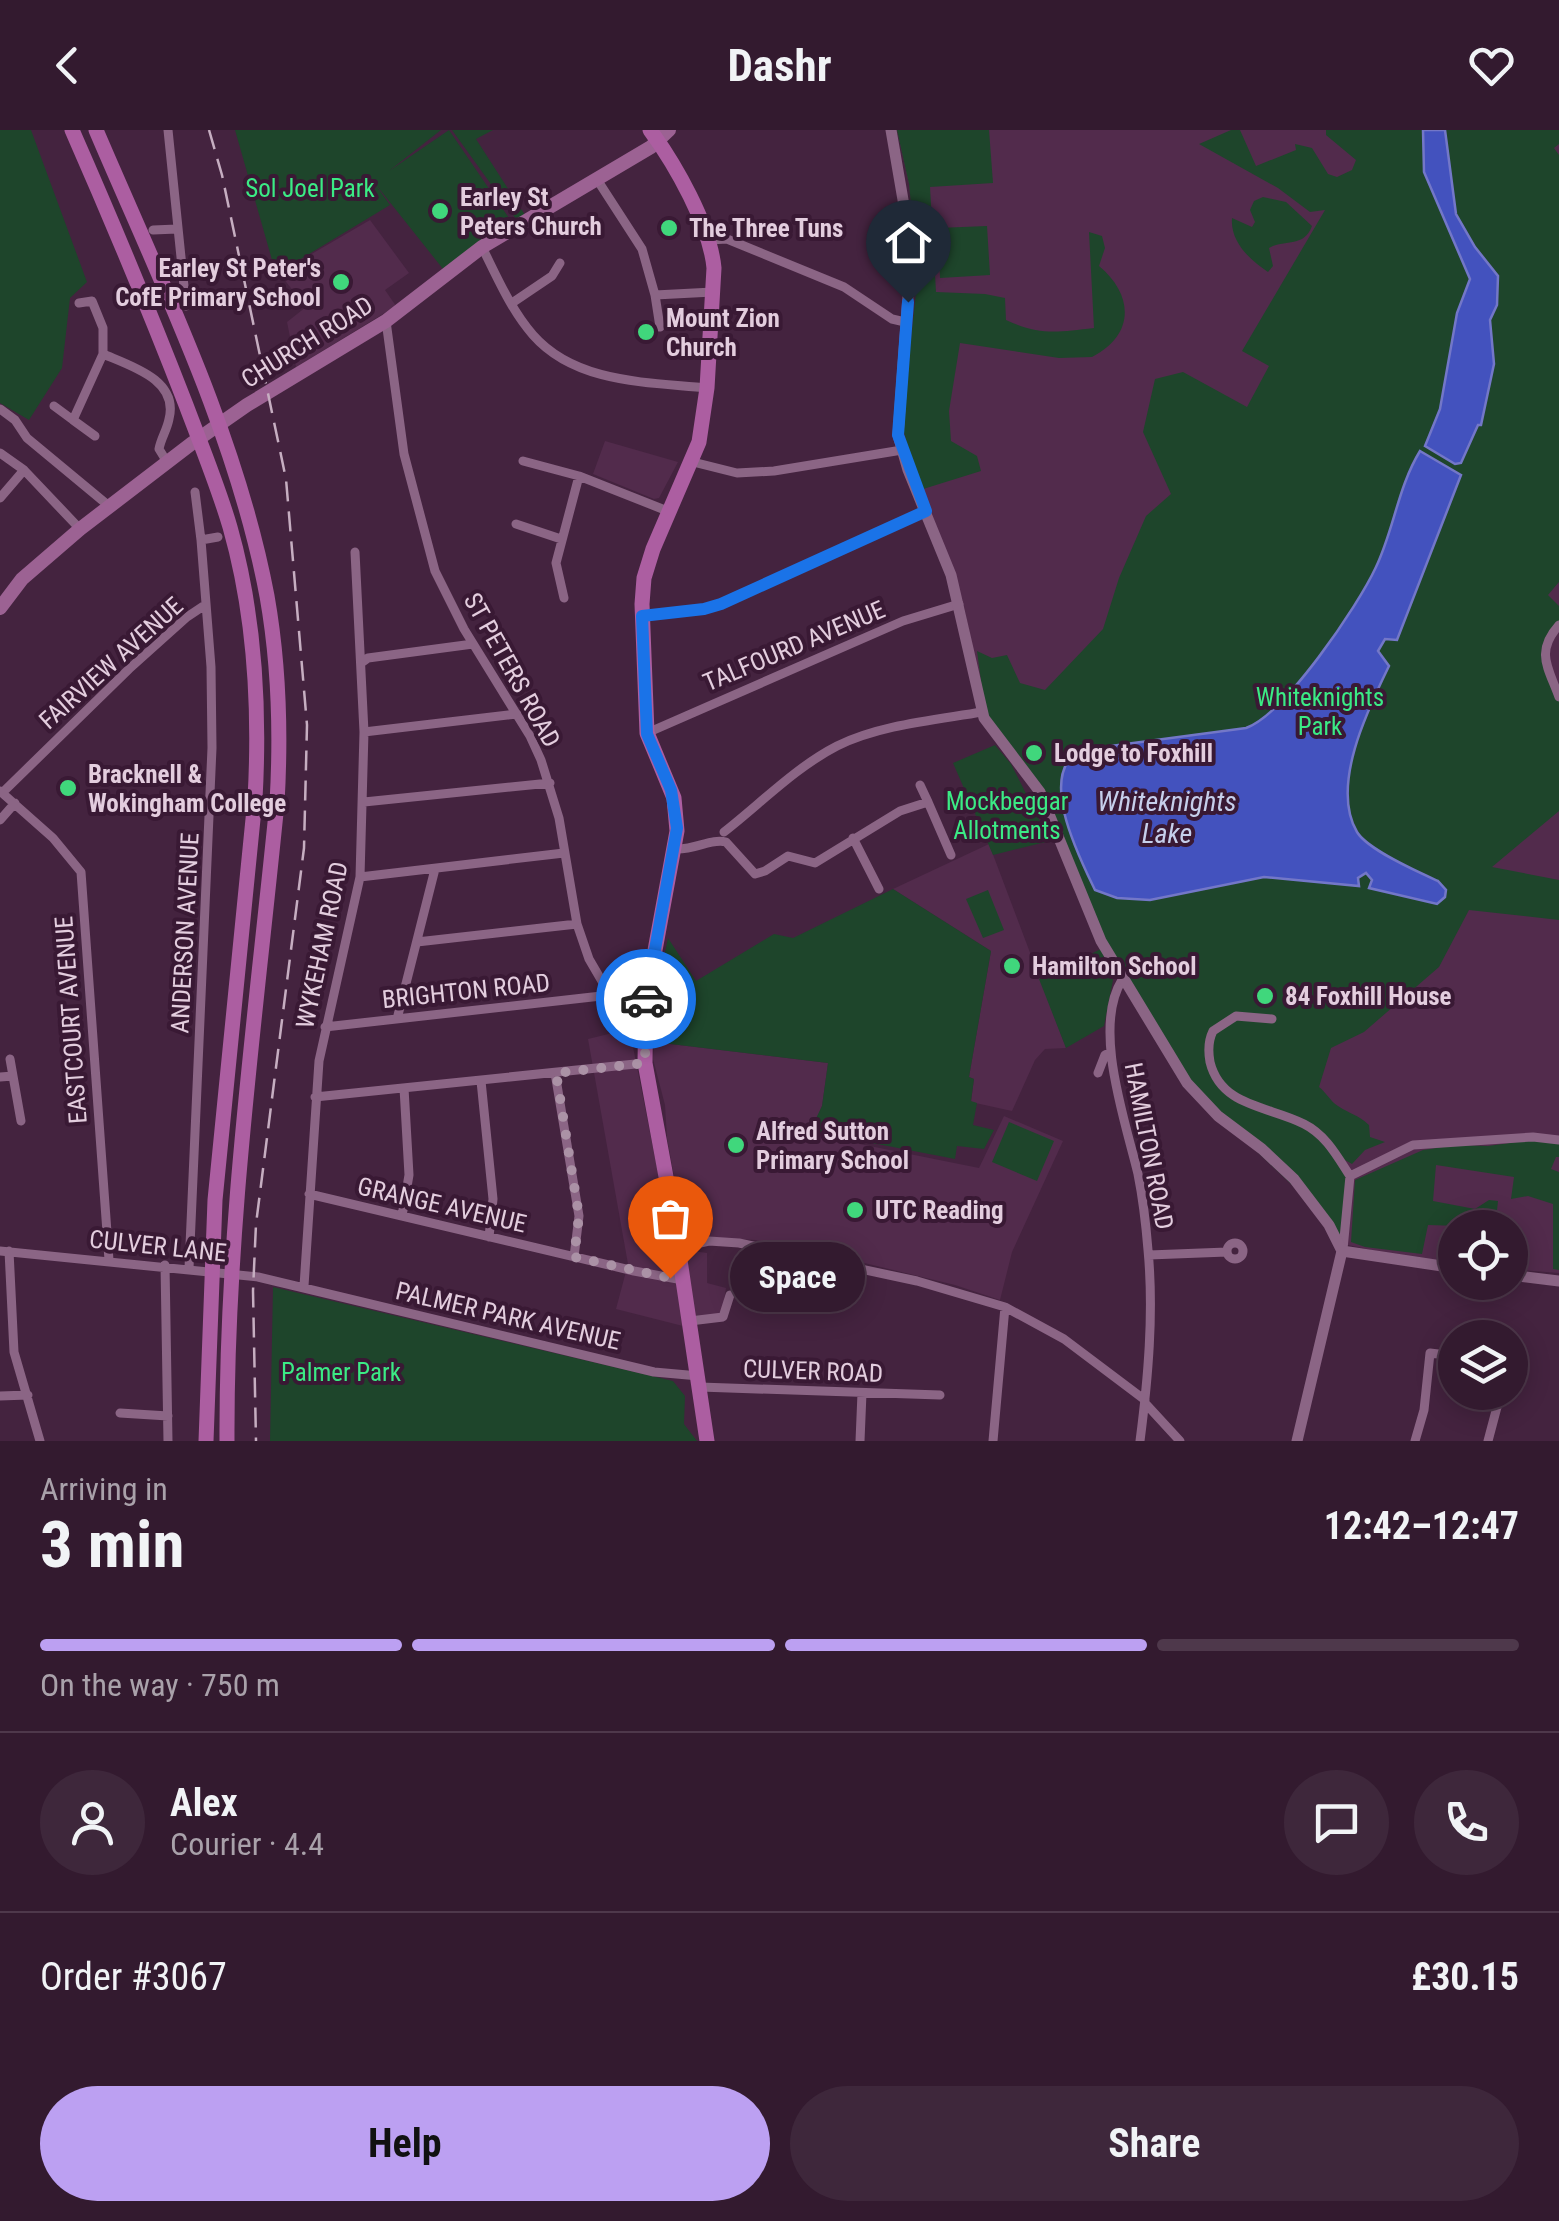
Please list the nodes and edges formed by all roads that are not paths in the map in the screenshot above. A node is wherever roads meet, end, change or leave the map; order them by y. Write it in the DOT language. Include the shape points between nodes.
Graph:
graph roads {
  1 [pos="72,130"];
  2 [pos="96,130"];
  3 [pos="168,130"];
  4 [pos="639,130"];
  5 [pos="684,130"];
  6 [pos="891,130"];
  7 [pos="657,137"];
  8 [pos="598,181"];
  9 [pos="153,230"];
  10 [pos="177,230"];
  11 [pos="709,240"];
  12 [pos="482,248"];
  13 [pos="560,263"];
  14 [pos="87,289"];
  15 [pos="713,292"];
  16 [pos="655,294"];
  17 [pos="92,301"];
  18 [pos="78,303"];
  19 [pos="512,303"];
  20 [pos="186,306"];
  21 [pos="386,321"];
  22 [pos="906,322"];
  23 [pos="660,327"];
  24 [pos="103,354"];
  25 [pos="708,388"];
  26 [pos="54,406"];
  27 [pos="0,408"];
  28 [pos="73,420"];
  29 [pos="95,436"];
  30 [pos="902,450"];
  31 [pos="0,453"];
  32 [pos="166,462"];
  33 [pos="693,462"];
  34 [pos="24,470"];
  35 [pos="529,476"];
  36 [pos="580,476"];
  37 [pos="194,492"];
  38 [pos="0,498"];
  39 [pos="109,506"];
  40 [pos="926,511"];
  41 [pos="670,512"];
  42 [pos="516,524"];
  43 [pos="80,529"];
  44 [pos="218,538"];
  45 [pos="561,539"];
  46 [pos="201,540"];
  47 [pos="355,552"];
  48 [pos="561,585"];
  49 [pos="548,587"];
  50 [pos="564,598"];
  51 [pos="959,604"];
  52 [pos="206,605"];
  53 [pos="0,608"];
  54 [pos="642,616"];
  55 [pos="1559,625"];
  56 [pos="472,644"];
  57 [pos="362,663"];
  58 [pos="1559,697"];
  59 [pos="982,712"];
  60 [pos="516,714"];
  61 [pos="364,732"];
  62 [pos="647,734"];
  63 [pos="550,783"];
  64 [pos="920,785"];
  65 [pos="1,792"];
  66 [pos="15,802"];
  67 [pos="364,802"];
  68 [pos="928,802"];
  69 [pos="744,816"];
  70 [pos="0,820"];
  71 [pos="754,828"];
  72 [pos="724,832"];
  73 [pos="852,838"];
  74 [pos="675,849"];
  75 [pos="564,853"];
  76 [pos="951,855"];
  77 [pos="435,870"];
  78 [pos="360,877"];
  79 [pos="879,889"];
  80 [pos="577,924"];
  81 [pos="417,942"];
  82 [pos="1122,980"];
  83 [pos="610,995"];
  84 [pos="644,1014"];
  85 [pos="397,1018"];
  86 [pos="1272,1018"];
  87 [pos="325,1027"];
  88 [pos="1111,1052"];
  89 [pos="10,1059"];
  90 [pos="645,1063"];
  91 [pos="556,1073"];
  92 [pos="1098,1073"];
  93 [pos="13,1076"];
  94 [pos="0,1078"];
  95 [pos="481,1080"];
  96 [pos="404,1088"];
  97 [pos="315,1097"];
  98 [pos="21,1121"];
  99 [pos="1559,1140"];
  100 [pos="1350,1176"];
  101 [pos="309,1194"];
  102 [pos="402,1216"];
  103 [pos="489,1237"];
  104 [pos="678,1248"];
  105 [pos="4,1251"];
  106 [pos="1342,1251"];
  107 [pos="1227,1252"];
  108 [pos="1149,1255"];
  109 [pos="574,1257"];
  110 [pos="109,1260"];
  111 [pos="165,1265"];
  112 [pos="1438,1265"];
  113 [pos="189,1268"];
  114 [pos="1528,1277"];
  115 [pos="683,1280"];
  116 [pos="1559,1281"];
  117 [pos="307,1287"];
  118 [pos="730,1295"];
  119 [pos="1005,1307"];
  120 [pos="690,1321"];
  121 [pos="1438,1354"];
  122 [pos="699,1382"];
  123 [pos="862,1393"];
  124 [pos="28,1395"];
  125 [pos="940,1395"];
  126 [pos="0,1396"];
  127 [pos="1145,1402"];
  128 [pos="1497,1410"];
  129 [pos="120,1413"];
  130 [pos="168,1416"];
  131 [pos="40,1441"];
  132 [pos="168,1441"];
  133 [pos="206,1441"];
  134 [pos="228,1441"];
  135 [pos="707,1441"];
  136 [pos="860,1441"];
  137 [pos="993,1441"];
  138 [pos="1140,1441"];
  139 [pos="1180,1441"];
  140 [pos="1297,1441"];
  141 [pos="1415,1441"];
  142 [pos="1488,1441"];
  1 -- 133 [label="main road" via="220,497 250,627 256,800 212,1240"];
  2 -- 134 [label="main road" via="224,440 255,542 278,686 278,773 234,1239"];
  3 -- 10 [label="street"];
  4 -- 7 [label="main road"];
  5 -- 7 [label="main road, CHURCH ROAD"];
  6 -- 22 [label="street" via="907,222"];
  7 -- 8 [label="main road, CHURCH ROAD"];
  7 -- 11 [label="main road" via="670,176"];
  8 -- 12 [label="main road, CHURCH ROAD"];
  8 -- 16 [label="street" via="642,250"];
  9 -- 10 [label="street"];
  10 -- 20 [label="street"];
  11 -- 15 [label="main road"];
  11 -- 22 [label="street" via="727,240 844,286"];
  12 -- 19 [label="street"];
  12 -- 21 [label="main road, CHURCH ROAD"];
  13 -- 19 [label="street"];
  14 -- 17 [label="street"];
  15 -- 16 [label="street"];
  15 -- 25 [label="main road"];
  16 -- 23 [label="street"];
  17 -- 18 [label="street"];
  17 -- 24 [label="street" via="103,328"];
  19 -- 25 [label="street" via="549,350 599,374"];
  21 -- 32 [label="main road, CHURCH ROAD"];
  21 -- 56 [label="street, ST PETERS ROAD" via="418,510 435,571"];
  22 -- 30 [label="street" via="898,409"];
  24 -- 28 [label="street"];
  24 -- 32 [label="street" via="160,382 171,403 160,449"];
  25 -- 33 [label="main road"];
  26 -- 28 [label="street"];
  27 -- 39 [label="street"];
  28 -- 29 [label="street"];
  30 -- 33 [label="street" via="774,471 737,473"];
  30 -- 40 [label="street"];
  31 -- 34 [label="street"];
  32 -- 39 [label="main road, CHURCH ROAD"];
  33 -- 41 [label="main road"];
  34 -- 38 [label="street"];
  34 -- 43 [label="street"];
  35 -- 36 [label="street" via="528,463"];
  36 -- 41 [label="street"];
  36 -- 45 [label="street"];
  37 -- 46 [label="street, ANDERSON AVENUE"];
  39 -- 43 [label="main road, CHURCH ROAD"];
  40 -- 51 [label="street"];
  40 -- 54 [label="street" via="721,604"];
  41 -- 54 [label="main road" via="646,569"];
  42 -- 45 [label="street"];
  43 -- 53 [label="main road, CHURCH ROAD" via="22,579"];
  44 -- 46 [label="street"];
  45 -- 48 [label="street"];
  46 -- 52 [label="street, ANDERSON AVENUE"];
  47 -- 57 [label="street, WYKEHAM ROAD"];
  48 -- 49 [label="street"];
  48 -- 50 [label="street"];
  51 -- 59 [label="street"];
  51 -- 62 [label="street, TALFOURD AVENUE" via="903,621"];
  52 -- 65 [label="street, FAIRVIEW AVENUE"];
  52 -- 113 [label="street, ANDERSON AVENUE" via="212,748"];
  54 -- 62 [label="main road"];
  55 -- 58 [label="street" via="1544,650"];
  56 -- 57 [label="street"];
  56 -- 60 [label="street, ST PETERS ROAD"];
  57 -- 61 [label="street, WYKEHAM ROAD"];
  59 -- 69 [label="street" via="838,745"];
  59 -- 82 [label="street" via="1040,792"];
  60 -- 61 [label="street"];
  60 -- 63 [label="street, ST PETERS ROAD"];
  61 -- 67 [label="street, WYKEHAM ROAD"];
  62 -- 74 [label="main road" via="674,798"];
  63 -- 67 [label="street"];
  63 -- 75 [label="street, ST PETERS ROAD"];
  64 -- 68 [label="street"];
  65 -- 66 [label="street, EASTCOURT AVENUE"];
  66 -- 70 [label="street"];
  66 -- 110 [label="street, EASTCOURT AVENUE" via="80,872"];
  67 -- 78 [label="street, WYKEHAM ROAD"];
  68 -- 73 [label="street"];
  68 -- 76 [label="street"];
  69 -- 71 [label="street"];
  69 -- 72 [label="street"];
  73 -- 74 [label="street" via="820,861 788,856 756,874 726,842"];
  73 -- 79 [label="street"];
  74 -- 84 [label="main road"];
  75 -- 77 [label="street"];
  75 -- 80 [label="street, ST PETERS ROAD"];
  77 -- 78 [label="street"];
  77 -- 81 [label="street"];
  78 -- 87 [label="street, WYKEHAM ROAD"];
  80 -- 81 [label="street"];
  80 -- 83 [label="street, ST PETERS ROAD"];
  81 -- 85 [label="street"];
  82 -- 88 [label="street, HAMILTON ROAD"];
  82 -- 106 [label="street" via="1187,1083 1294,1179"];
  83 -- 84 [label="street" via="623,1009"];
  83 -- 85 [label="street, BRIGHTON ROAD"];
  84 -- 90 [label="main road"];
  85 -- 87 [label="street, BRIGHTON ROAD"];
  86 -- 100 [label="street" via="1236,1016 1213,1031 1209,1055 1215,1078 1253,1108 1322,1136"];
  87 -- 97 [label="street, WYKEHAM ROAD"];
  88 -- 92 [label="street"];
  88 -- 108 [label="street, HAMILTON ROAD"];
  89 -- 93 [label="street"];
  90 -- 91 [label="street"];
  90 -- 104 [label="main road"];
  91 -- 95 [label="street"];
  91 -- 109 [label="street" via="579,1216"];
  93 -- 94 [label="street"];
  93 -- 98 [label="street"];
  95 -- 96 [label="street"];
  95 -- 103 [label="street" via="494,1199"];
  96 -- 97 [label="street"];
  96 -- 102 [label="street" via="409,1175"];
  97 -- 101 [label="street, WYKEHAM ROAD"];
  99 -- 100 [label="street" via="1413,1145"];
  100 -- 106 [label="street"];
  101 -- 102 [label="street, GRANGE AVENUE"];
  101 -- 117 [label="street, WYKEHAM ROAD"];
  102 -- 103 [label="street, GRANGE AVENUE"];
  103 -- 109 [label="street, GRANGE AVENUE"];
  104 -- 115 [label="main road"];
  104 -- 119 [label="street" via="738,1242"];
  105 -- 110 [label="street, CULVER LANE"];
  105 -- 124 [label="street" via="14,1352"];
  106 -- 112 [label="street"];
  106 -- 140 [label="street"];
  107 -- 108 [label="street"];
  108 -- 127 [label="street, HAMILTON ROAD"];
  109 -- 115 [label="street, GRANGE AVENUE"];
  110 -- 111 [label="street, CULVER LANE"];
  111 -- 113 [label="street, CULVER LANE"];
  111 -- 130 [label="street"];
  113 -- 117 [label="street, CULVER LANE"];
  114 -- 116 [label="street"];
  115 -- 120 [label="main road"];
  117 -- 122 [label="street, PALMER PARK AVENUE"];
  118 -- 120 [label="street" via="723,1318"];
  119 -- 127 [label="street" via="1064,1338"];
  119 -- 137 [label="street"];
  120 -- 122 [label="main road"];
  121 -- 141 [label="street" via="1430,1353"];
  122 -- 123 [label="street, CULVER ROAD"];
  122 -- 135 [label="main road"];
  123 -- 125 [label="street, CULVER ROAD"];
  123 -- 136 [label="street"];
  124 -- 126 [label="street"];
  124 -- 131 [label="street"];
  127 -- 138 [label="street, HAMILTON ROAD"];
  127 -- 139 [label="street"];
  128 -- 142 [label="street"];
  129 -- 130 [label="street"];
  130 -- 132 [label="street"];
}
